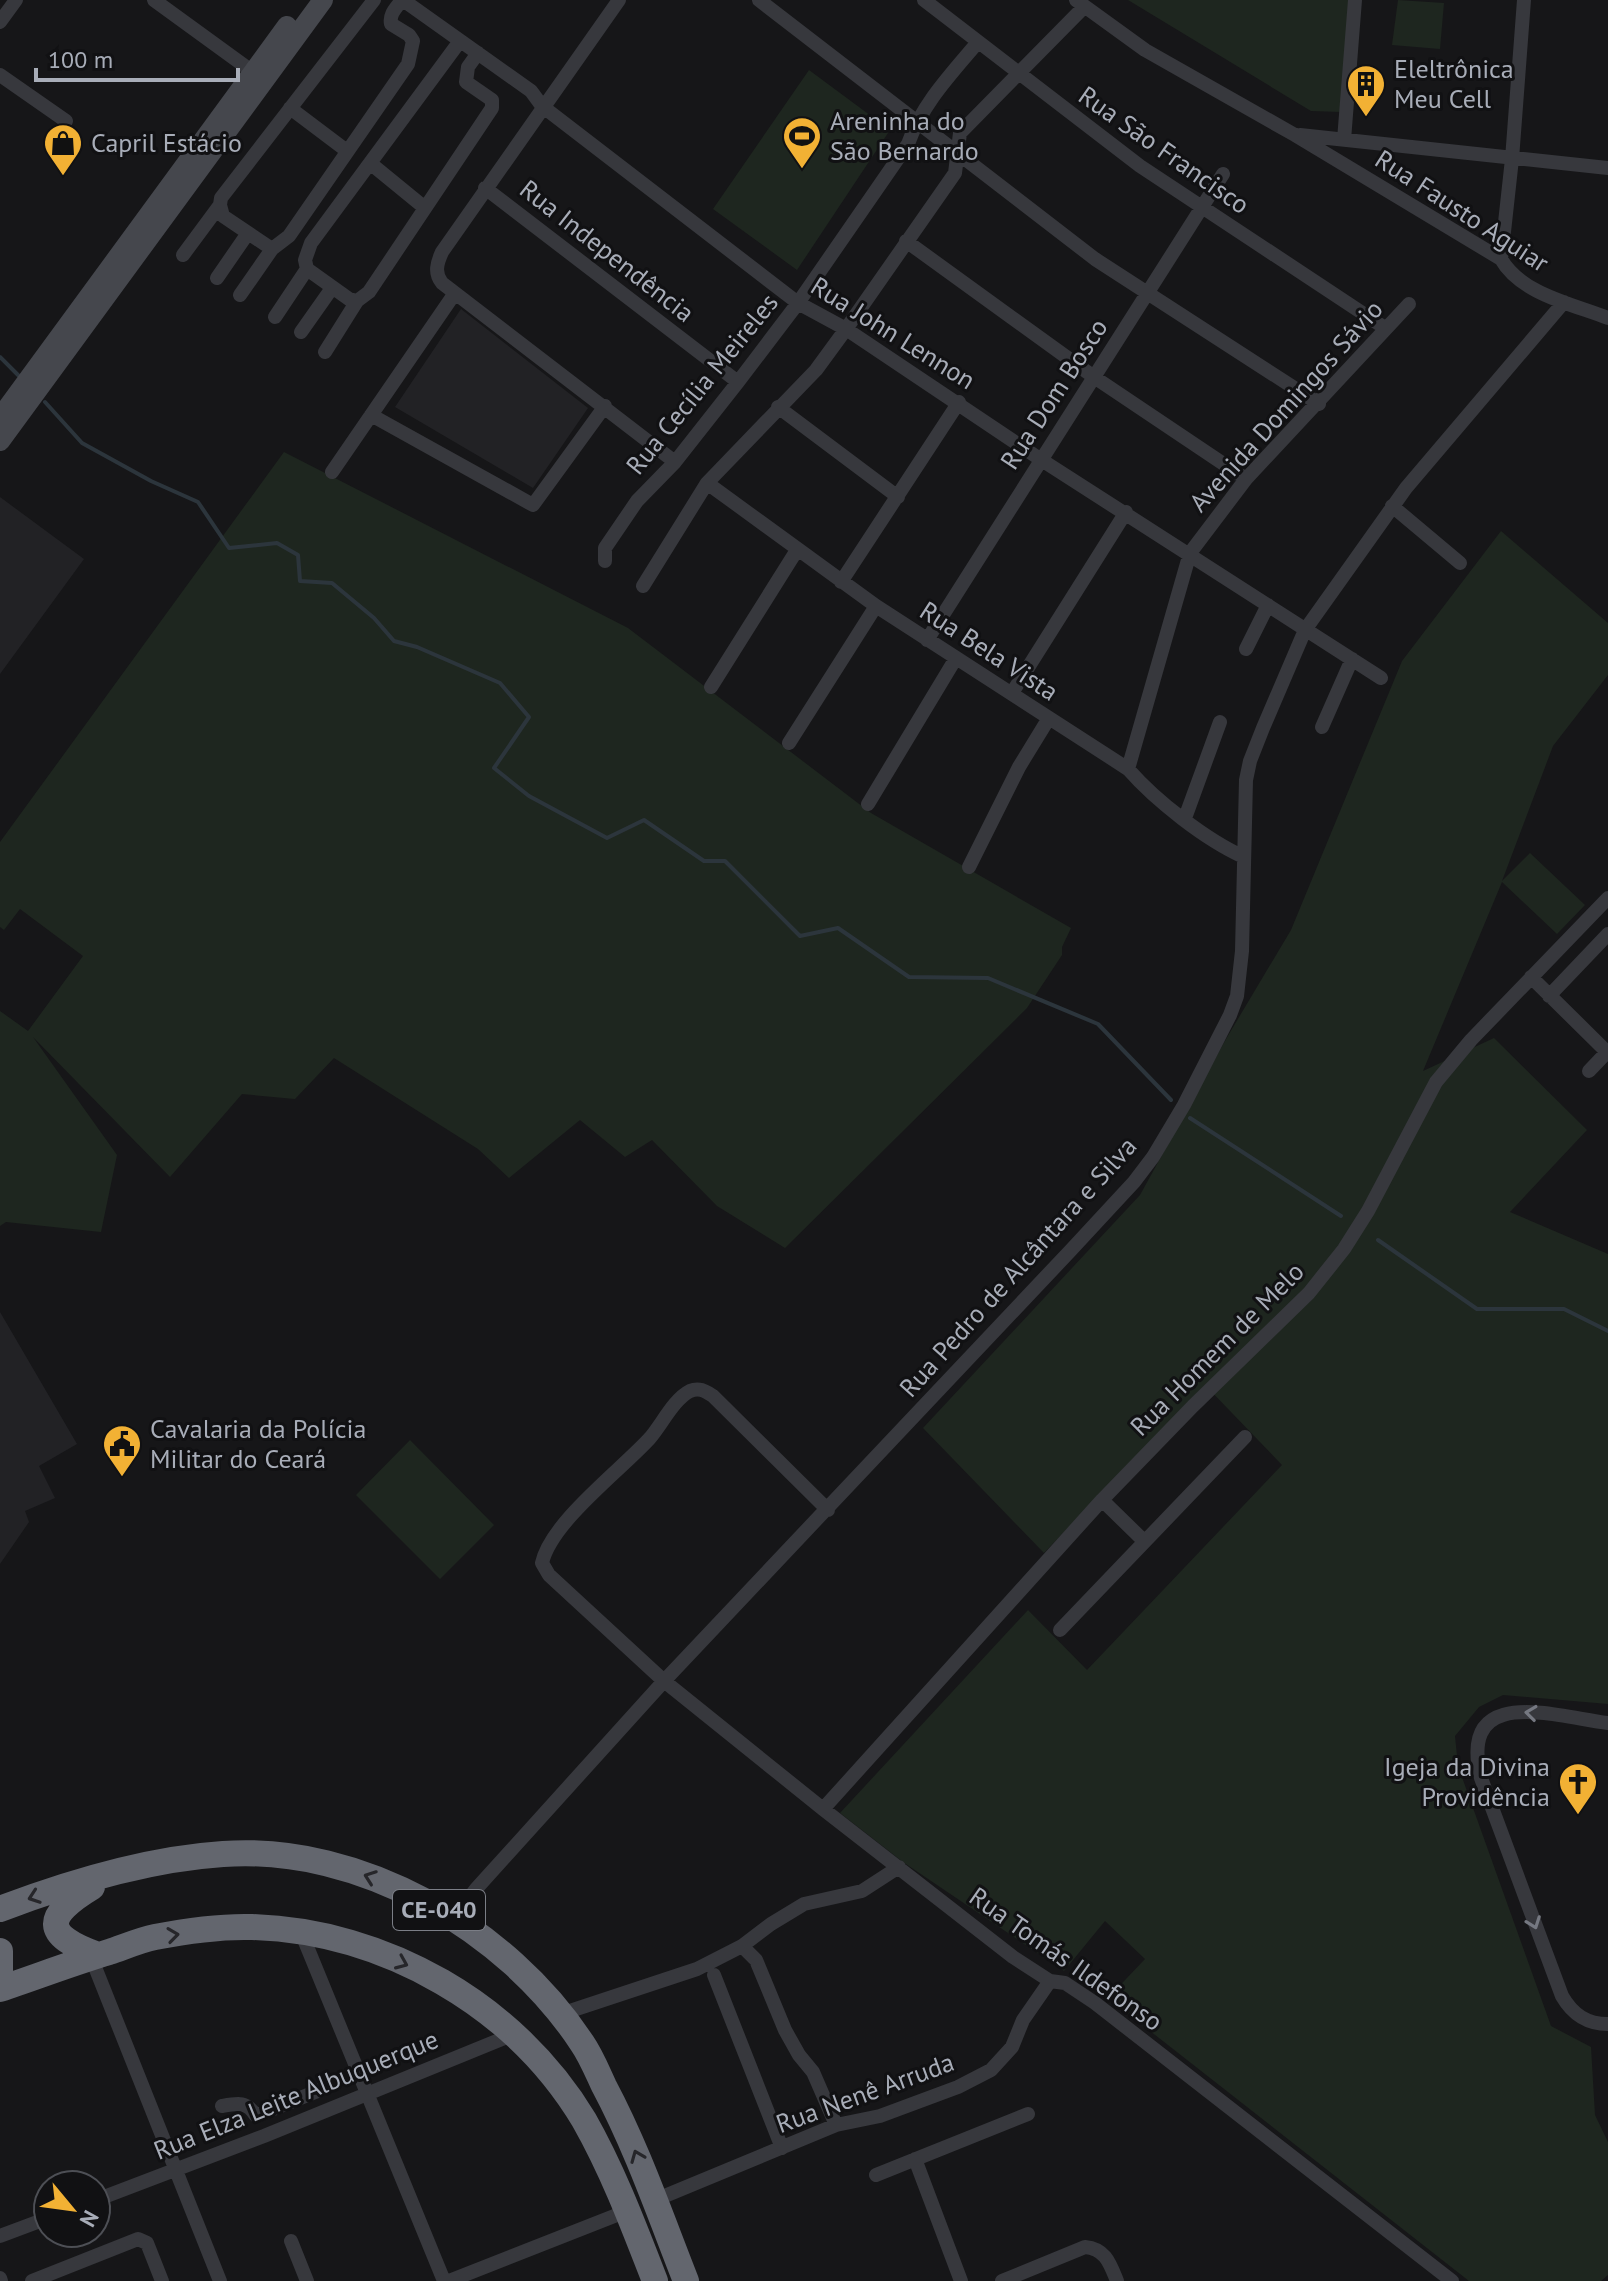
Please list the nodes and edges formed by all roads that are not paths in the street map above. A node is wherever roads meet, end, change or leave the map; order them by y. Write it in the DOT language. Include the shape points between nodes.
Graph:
graph roads {
  1 [pos="16,0"];
  2 [pos="154,0"];
  3 [pos="306,0"];
  4 [pos="323,0"];
  5 [pos="374,0"];
  6 [pos="402,0"];
  7 [pos="619,0"];
  8 [pos="759,0"];
  9 [pos="924,0"];
  10 [pos="1355,0"];
  11 [pos="1524,0"];
  12 [pos="1080,4"];
  13 [pos="0,22"];
  14 [pos="460,41"];
  15 [pos="978,42"];
  16 [pos="478,53"];
  17 [pos="253,72"];
  18 [pos="1018,73"];
  19 [pos="0,75"];
  20 [pos="542,106"];
  21 [pos="290,108"];
  22 [pos="66,121"];
  23 [pos="916,121"];
  24 [pos="1295,135"];
  25 [pos="1344,140"];
  26 [pos="347,151"];
  27 [pos="959,153"];
  28 [pos="1512,159"];
  29 [pos="370,163"];
  30 [pos="1608,168"];
  31 [pos="1223,174"];
  32 [pos="485,188"];
  33 [pos="220,205"];
  34 [pos="1200,207"];
  35 [pos="425,208"];
  36 [pos="248,233"];
  37 [pos="906,241"];
  38 [pos="272,249"];
  39 [pos="183,255"];
  40 [pos="1501,259"];
  41 [pos="307,269"];
  42 [pos="217,278"];
  43 [pos="332,288"];
  44 [pos="455,293"];
  45 [pos="1147,294"];
  46 [pos="240,295"];
  47 [pos="357,301"];
  48 [pos="1564,302"];
  49 [pos="798,303"];
  50 [pos="1409,304"];
  51 [pos="275,317"];
  52 [pos="1608,318"];
  53 [pos="1385,328"];
  54 [pos="846,329"];
  55 [pos="301,332"];
  56 [pos="325,352"];
  57 [pos="1094,377"];
  58 [pos="738,382"];
  59 [pos="959,402"];
  60 [pos="1319,404"];
  61 [pos="605,406"];
  62 [pos="778,407"];
  63 [pos="371,415"];
  64 [pos="0,418"];
  65 [pos="0,441"];
  66 [pos="1040,459"];
  67 [pos="675,462"];
  68 [pos="332,472"];
  69 [pos="1246,479"];
  70 [pos="707,483"];
  71 [pos="898,497"];
  72 [pos="1392,506"];
  73 [pos="1126,512"];
  74 [pos="797,550"];
  75 [pos="1190,553"];
  76 [pos="605,561"];
  77 [pos="1460,563"];
  78 [pos="841,582"];
  79 [pos="643,586"];
  80 [pos="1268,605"];
  81 [pos="876,606"];
  82 [pos="1305,630"];
  83 [pos="927,640"];
  84 [pos="1246,649"];
  85 [pos="956,658"];
  86 [pos="1352,659"];
  87 [pos="1381,678"];
  88 [pos="711,687"];
  89 [pos="1012,693"];
  90 [pos="1049,718"];
  91 [pos="1220,722"];
  92 [pos="1322,727"];
  93 [pos="789,743"];
  94 [pos="1128,769"];
  95 [pos="868,804"];
  96 [pos="1185,818"];
  97 [pos="1244,857"];
  98 [pos="969,867"];
  99 [pos="1608,898"];
  100 [pos="1608,934"];
  101 [pos="1531,977"];
  102 [pos="1549,996"];
  103 [pos="1608,1052"];
  104 [pos="1589,1071"];
  105 [pos="1245,1437"];
  106 [pos="1102,1500"];
  107 [pos="828,1510"];
  108 [pos="1144,1541"];
  109 [pos="1060,1630"];
  110 [pos="664,1681"];
  111 [pos="1608,1723"];
  112 [pos="823,1809"];
  113 [pos="899,1867"];
  114 [pos="112,1874"];
  115 [pos="0,1909"];
  116 [pos="454,1918"];
  117 [pos="301,1932"];
  118 [pos="742,1946"];
  119 [pos="0,1951"];
  120 [pos="94,1956"];
  121 [pos="0,1970"];
  122 [pos="714,1975"];
  123 [pos="1050,1981"];
  124 [pos="0,1989"];
  125 [pos="561,2014"];
  126 [pos="1608,2024"];
  127 [pos="514,2034"];
  128 [pos="325,2088"];
  129 [pos="367,2092"];
  130 [pos="222,2106"];
  131 [pos="1028,2114"];
  132 [pos="256,2116"];
  133 [pos="836,2125"];
  134 [pos="264,2136"];
  135 [pos="782,2148"];
  136 [pos="915,2159"];
  137 [pos="176,2170"];
  138 [pos="876,2175"];
  139 [pos="112,2194"];
  140 [pos="655,2200"];
  141 [pos="627,2211"];
  142 [pos="32,2224"];
  143 [pos="0,2236"];
  144 [pos="291,2241"];
  145 [pos="1117,2280"];
  146 [pos="32,2281"];
  147 [pos="162,2281"];
  148 [pos="220,2281"];
  149 [pos="307,2281"];
  150 [pos="446,2281"];
  151 [pos="655,2281"];
  152 [pos="686,2281"];
  153 [pos="961,2281"];
  154 [pos="1002,2281"];
  155 [pos="1452,2281"];
  1 -- 13 [label="street"];
  2 -- 17 [label="street"];
  3 -- 17 [label="street"];
  4 -- 65 [label="street"];
  5 -- 21 [label="street"];
  6 -- 14 [label="street, Rua John Lennon"];
  6 -- 26 [label="street" via="390,20 413,41 408,64"];
  7 -- 20 [label="street"];
  8 -- 23 [label="street"];
  9 -- 15 [label="street, Rua São Francisco"];
  10 -- 25 [label="street"];
  11 -- 28 [label="street"];
  12 -- 18 [label="street"];
  12 -- 24 [label="street, Rua Fausto Aguiar" via="1145,50"];
  14 -- 16 [label="street, Rua John Lennon"];
  14 -- 29 [label="street"];
  15 -- 18 [label="street, Rua São Francisco"];
  15 -- 23 [label="street, Rua Cecília Meireles"];
  16 -- 20 [label="street, Rua John Lennon" via="531,91"];
  16 -- 35 [label="street" via="466,82 492,100 492,108"];
  17 -- 64 [label="street"];
  18 -- 27 [label="street" via="960,133"];
  18 -- 34 [label="street, Rua São Francisco"];
  19 -- 22 [label="street"];
  20 -- 32 [label="street"];
  20 -- 49 [label="street, Rua John Lennon"];
  21 -- 26 [label="street"];
  21 -- 33 [label="street"];
  23 -- 27 [label="street"];
  23 -- 49 [label="street, Rua Cecília Meireles" via="908,144"];
  24 -- 25 [label="street"];
  24 -- 40 [label="street, Rua Fausto Aguiar"];
  25 -- 28 [label="street"];
  26 -- 38 [label="street" via="289,236"];
  27 -- 37 [label="street" via="955,173"];
  27 -- 45 [label="street"];
  28 -- 30 [label="street"];
  28 -- 40 [label="street"];
  29 -- 35 [label="street"];
  29 -- 41 [label="street" via="311,243"];
  31 -- 34 [label="street, Rua Dom Bosco"];
  32 -- 44 [label="street" via="437,263 438,278"];
  32 -- 58 [label="street, Rua Independência"];
  33 -- 36 [label="street" via="223,216"];
  33 -- 39 [label="street"];
  34 -- 45 [label="street, Rua Dom Bosco"];
  34 -- 53 [label="street, Rua São Francisco"];
  35 -- 47 [label="street" via="369,292"];
  36 -- 38 [label="street"];
  36 -- 42 [label="street"];
  37 -- 54 [label="street"];
  37 -- 57 [label="street"];
  38 -- 46 [label="street"];
  40 -- 48 [label="street, Rua Fausto Aguiar" via="1517,279"];
  41 -- 43 [label="street"];
  41 -- 51 [label="street"];
  43 -- 47 [label="street"];
  43 -- 55 [label="street"];
  44 -- 61 [label="street"];
  44 -- 63 [label="street"];
  45 -- 57 [label="street, Rua Dom Bosco"];
  45 -- 60 [label="street"];
  47 -- 56 [label="street"];
  48 -- 52 [label="street, Rua Fausto Aguiar"];
  48 -- 72 [label="street, Rua Pedro de Alcântara e Silva"];
  49 -- 54 [label="street, Rua John Lennon"];
  49 -- 58 [label="street, Rua Cecília Meireles"];
  50 -- 53 [label="street, Avenida Domingos Sávio"];
  53 -- 60 [label="street, Avenida Domingos Sávio"];
  54 -- 59 [label="street, Rua John Lennon"];
  54 -- 62 [label="street" via="816,370"];
  57 -- 66 [label="street, Rua Dom Bosco"];
  57 -- 69 [label="street"];
  58 -- 67 [label="street, Rua Cecília Meireles"];
  59 -- 66 [label="street, Rua John Lennon"];
  59 -- 71 [label="street"];
  60 -- 69 [label="street, Avenida Domingos Sávio"];
  61 -- 63 [label="street" via="533,505"];
  61 -- 67 [label="street"];
  62 -- 70 [label="street"];
  62 -- 71 [label="street"];
  63 -- 68 [label="street"];
  66 -- 73 [label="street, Rua John Lennon"];
  66 -- 83 [label="street, Rua Dom Bosco"];
  67 -- 76 [label="street, Rua Cecília Meireles" via="637,501 605,548"];
  69 -- 75 [label="street, Avenida Domingos Sávio"];
  70 -- 74 [label="street, Rua Bela Vista"];
  70 -- 79 [label="street"];
  71 -- 78 [label="street"];
  72 -- 77 [label="street"];
  72 -- 82 [label="street, Rua Pedro de Alcântara e Silva"];
  73 -- 75 [label="street, Rua John Lennon"];
  73 -- 89 [label="street"];
  74 -- 78 [label="street, Rua Bela Vista"];
  74 -- 88 [label="street"];
  75 -- 80 [label="street, Rua John Lennon"];
  75 -- 94 [label="street, Avenida Domingos Sávio"];
  78 -- 81 [label="street, Rua Bela Vista"];
  80 -- 82 [label="street, Rua John Lennon"];
  80 -- 84 [label="street"];
  81 -- 83 [label="street, Rua Bela Vista"];
  81 -- 93 [label="street"];
  82 -- 86 [label="street, Rua John Lennon"];
  82 -- 97 [label="street, Rua Pedro de Alcântara e Silva" via="1250,761"];
  83 -- 85 [label="street, Rua Bela Vista"];
  85 -- 89 [label="street, Rua Bela Vista"];
  85 -- 95 [label="street"];
  86 -- 87 [label="street, Rua John Lennon"];
  86 -- 92 [label="street"];
  89 -- 90 [label="street, Rua Bela Vista"];
  90 -- 94 [label="street, Rua Bela Vista"];
  90 -- 98 [label="street"];
  91 -- 96 [label="street"];
  94 -- 96 [label="street, Rua Bela Vista"];
  96 -- 97 [label="street, Rua Bela Vista"];
  97 -- 107 [label="street, Rua Pedro de Alcântara e Silva" via="1237,996 1167,1136 1134,1182"];
  99 -- 101 [label="street, Rua Homem de Melo"];
  100 -- 102 [label="street"];
  101 -- 102 [label="street"];
  101 -- 106 [label="street, Rua Homem de Melo" via="1436,1082 1368,1211 1323,1276"];
  102 -- 103 [label="street"];
  103 -- 104 [label="street"];
  105 -- 108 [label="street"];
  106 -- 108 [label="street"];
  106 -- 112 [label="street, Rua Homem de Melo"];
  107 -- 110 [label="street, Rua Pedro de Alcântara e Silva"];
  107 -- 110 [label="street, Rua Tomás Ildefonso" via="713,1396 698,1389 682,1398 552,1540 542,1563"];
  108 -- 109 [label="street"];
  110 -- 112 [label="street, Rua Tomás Ildefonso"];
  110 -- 116 [label="street, Rua Pedro de Alcântara e Silva"];
  111 -- 126 [label="street, one-way" via="1512,1711 1485,1724 1476,1744 1481,1778 1562,1996 1580,2018"];
  112 -- 113 [label="street, Rua Tomás Ildefonso"];
  113 -- 118 [label="street" via="862,1891 804,1904"];
  113 -- 123 [label="street, Rua Tomás Ildefonso"];
  114 -- 115 [label="highway, CE-040, one-way"];
  116 -- 114 [label="highway, CE-040, one-way" via="370,1877 285,1857 226,1853"];
  114 -- 120 [label="highway" via="59,1912 62,1938"];
  116 -- 125 [label="highway, CE-040" via="510,1961"];
  120 -- 117 [label="highway, CE-040, one-way" via="153,1937 214,1928"];
  117 -- 127 [label="highway, CE-040, one-way" via="338,1939 420,1970 466,1996"];
  117 -- 129 [label="street"];
  118 -- 125 [label="street" via="697,1969"];
  118 -- 133 [label="street" via="756,1960 785,2030 813,2072"];
  119 -- 121 [label="highway"];
  120 -- 124 [label="highway, CE-040"];
  120 -- 137 [label="street"];
  122 -- 135 [label="street"];
  123 -- 133 [label="street, Rua Nenê Arruda" via="1012,2047 991,2070 880,2116"];
  123 -- 155 [label="street, Rua Tomás Ildefonso" via="1065,1983 1095,2003"];
  140 -- 125 [label="highway, CE-040, one-way" via="607,2090"];
  127 -- 129 [label="street, Rua Elza Leite Albuquerque"];
  127 -- 141 [label="highway, CE-040" via="584,2120"];
  128 -- 132 [label="street"];
  129 -- 134 [label="street, Rua Elza Leite Albuquerque"];
  129 -- 150 [label="street"];
  130 -- 132 [label="street" via="244,2104"];
  131 -- 136 [label="street"];
  132 -- 134 [label="street"];
  133 -- 135 [label="street, Rua Nenê Arruda"];
  134 -- 137 [label="street, Rua Elza Leite Albuquerque"];
  135 -- 140 [label="street, Rua Nenê Arruda"];
  136 -- 138 [label="street"];
  136 -- 153 [label="street"];
  137 -- 139 [label="street, Rua Elza Leite Albuquerque"];
  137 -- 148 [label="street"];
  140 -- 152 [label="highway, CE-040"];
  141 -- 150 [label="street"];
  141 -- 151 [label="highway, CE-040"];
  142 -- 143 [label="street"];
  144 -- 149 [label="street"];
  145 -- 154 [label="street" via="1104,2254 1085,2247"];
  146 -- 147 [label="street" via="138,2239 147,2243"];
}
